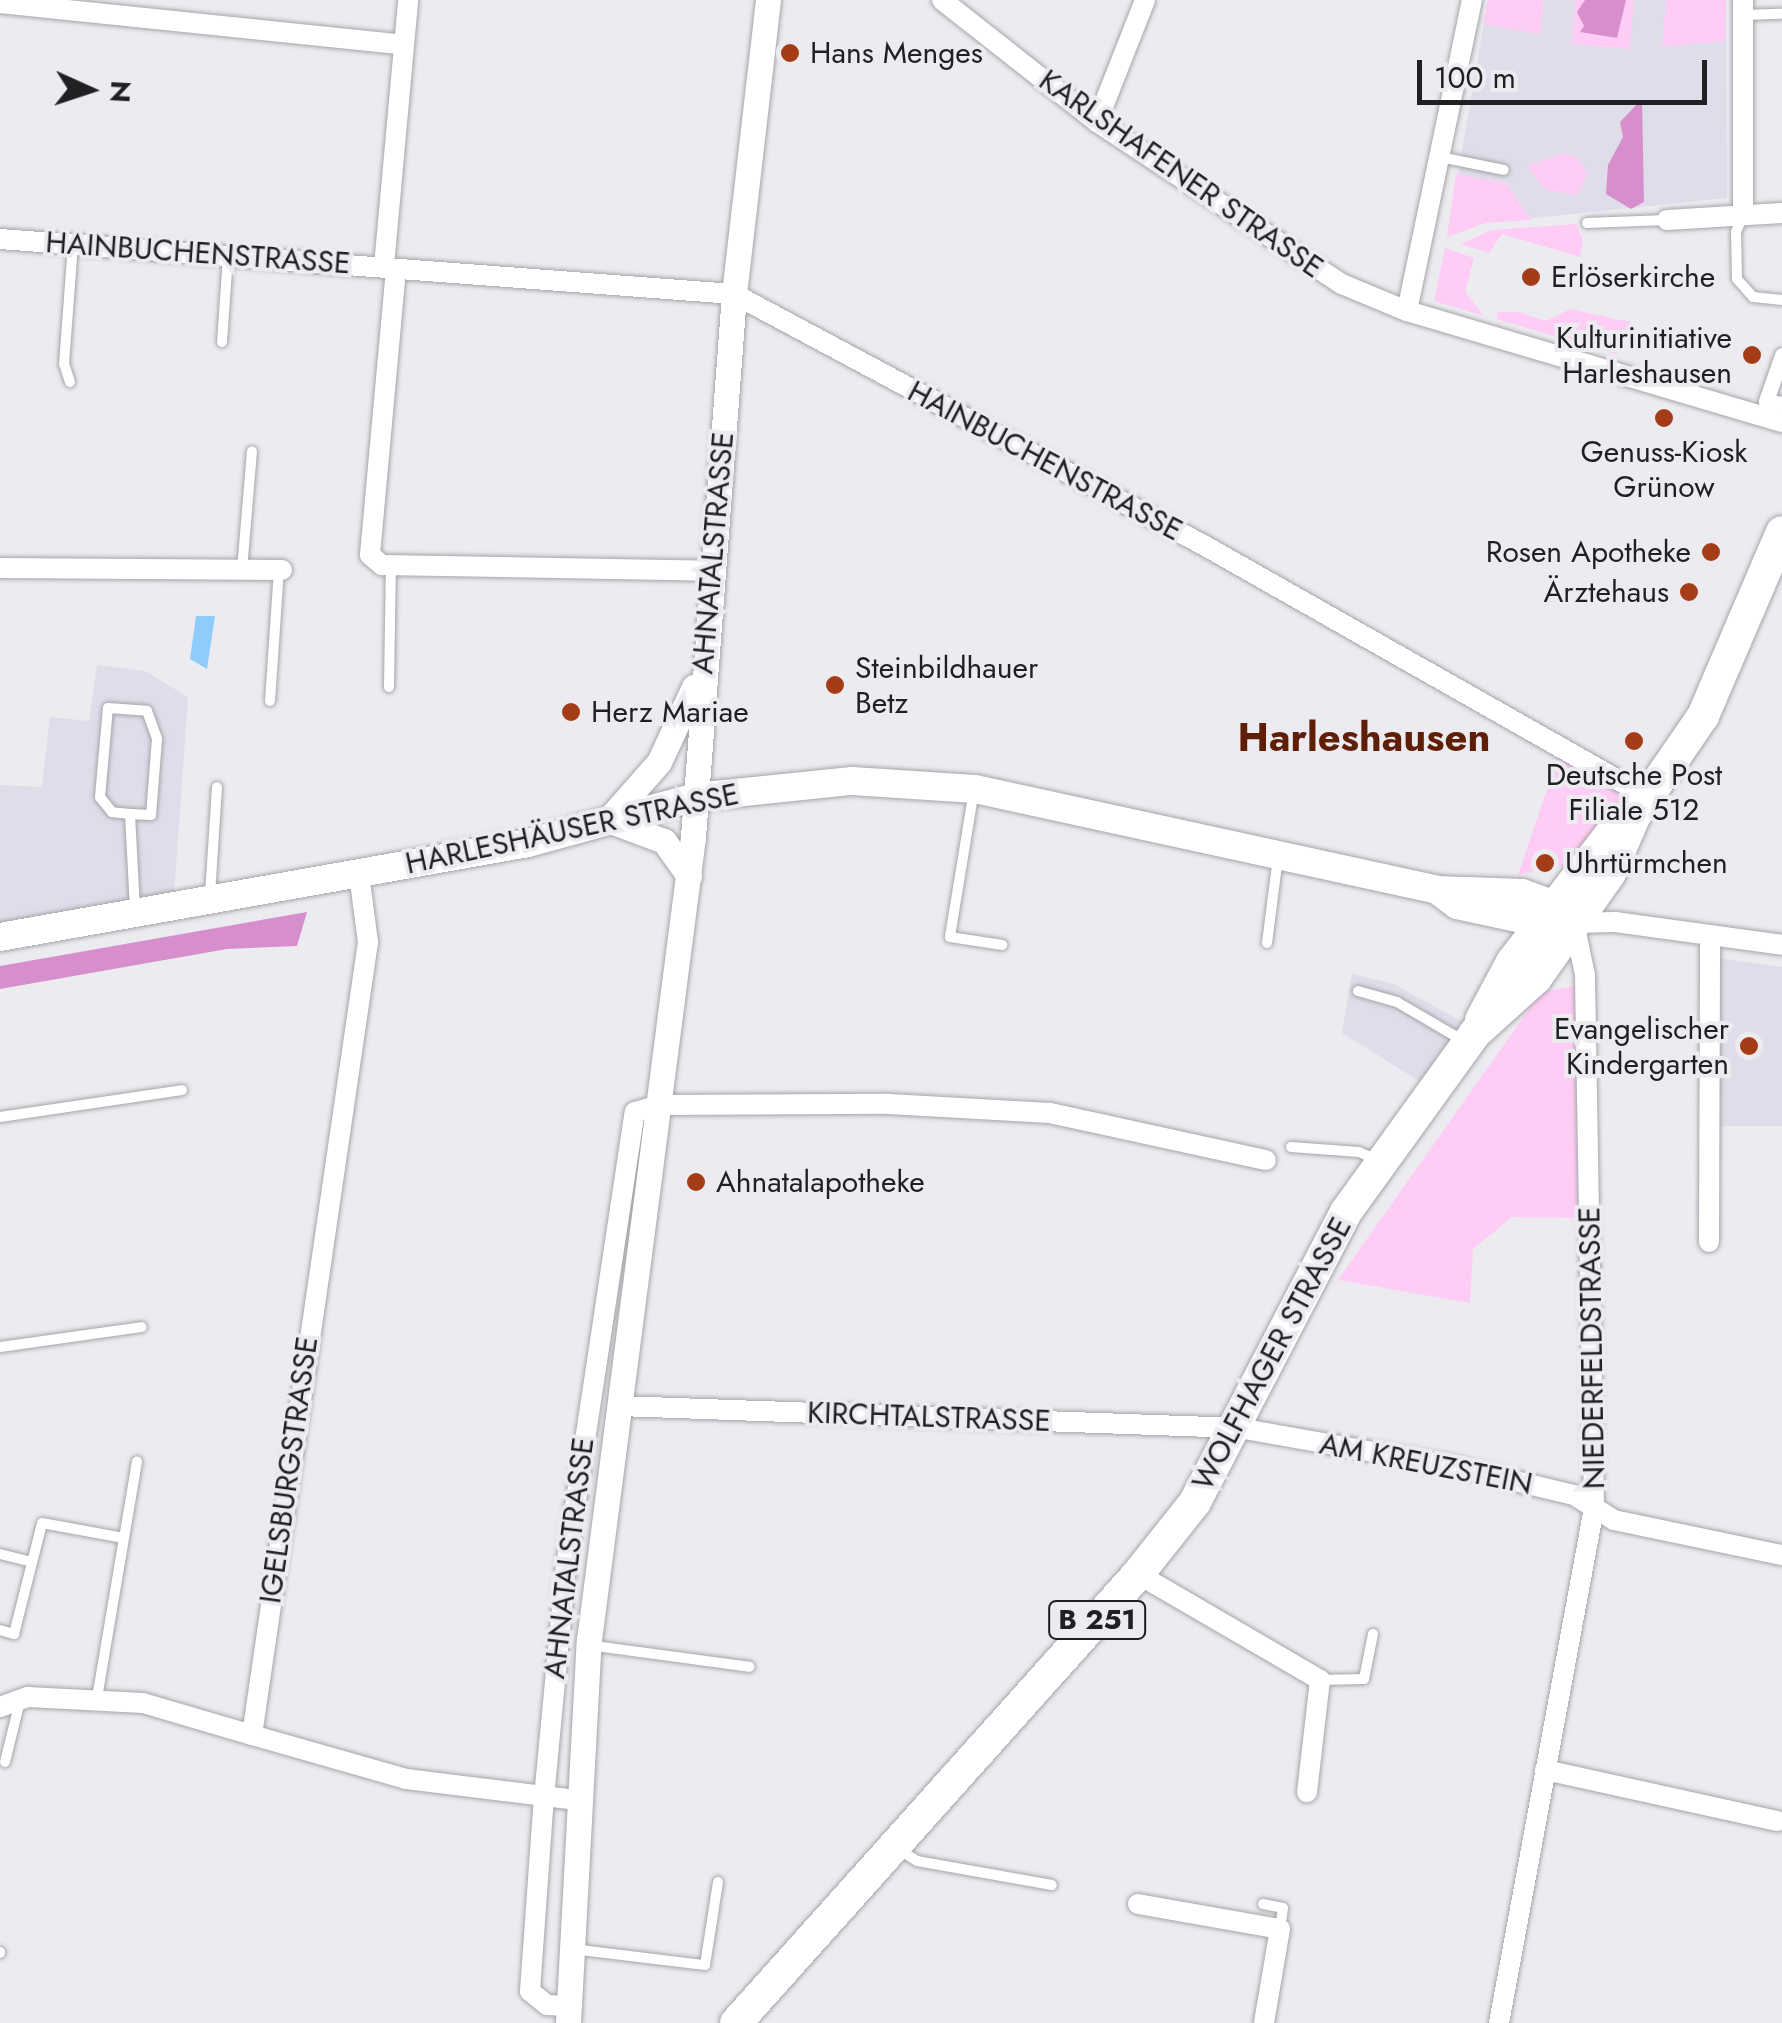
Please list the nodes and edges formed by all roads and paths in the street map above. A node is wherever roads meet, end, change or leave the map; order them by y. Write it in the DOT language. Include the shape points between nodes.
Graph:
graph roads {
  1 [pos="408,0"];
  2 [pos="768,0"];
  3 [pos="942,0"];
  4 [pos="1145,0"];
  5 [pos="1472,0"];
  6 [pos="0,3"];
  7 [pos="1743,8"];
  8 [pos="1782,14"];
  9 [pos="403,46"];
  10 [pos="1098,122"];
  11 [pos="1440,157"];
  12 [pos="1504,170"];
  13 [pos="1782,212"];
  14 [pos="1744,215"];
  15 [pos="1667,220"];
  16 [pos="1588,223"];
  17 [pos="0,239"];
  18 [pos="73,244"];
  19 [pos="228,256"];
  20 [pos="390,267"];
  21 [pos="734,294"];
  22 [pos="1782,300"];
  23 [pos="1407,311"];
  24 [pos="222,342"];
  25 [pos="1782,354"];
  26 [pos="70,382"];
  27 [pos="1782,404"];
  28 [pos="1782,422"];
  29 [pos="252,451"];
  30 [pos="1782,532"];
  31 [pos="391,565"];
  32 [pos="0,568"];
  33 [pos="242,570"];
  34 [pos="280,570"];
  35 [pos="712,570"];
  36 [pos="702,669"];
  37 [pos="389,687"];
  38 [pos="270,701"];
  39 [pos="218,787"];
  40 [pos="975,790"];
  41 [pos="696,797"];
  42 [pos="1641,806"];
  43 [pos="130,814"];
  44 [pos="608,820"];
  45 [pos="1278,856"];
  46 [pos="359,874"];
  47 [pos="688,876"];
  48 [pos="1576,880"];
  49 [pos="1438,890"];
  50 [pos="1522,892"];
  51 [pos="209,901"];
  52 [pos="135,914"];
  53 [pos="1556,919"];
  54 [pos="1710,935"];
  55 [pos="0,937"];
  56 [pos="1266,943"];
  57 [pos="1002,945"];
  58 [pos="1782,945"];
  59 [pos="1358,991"];
  60 [pos="1471,1038"];
  61 [pos="182,1090"];
  62 [pos="660,1105"];
  63 [pos="0,1117"];
  64 [pos="1291,1147"];
  65 [pos="1266,1160"];
  66 [pos="1382,1163"];
  67 [pos="1709,1242"];
  68 [pos="142,1326"];
  69 [pos="0,1347"];
  70 [pos="619,1406"];
  71 [pos="1238,1428"];
  72 [pos="137,1461"];
  73 [pos="1594,1508"];
  74 [pos="124,1538"];
  75 [pos="0,1554"];
  76 [pos="1782,1555"];
  77 [pos="32,1562"];
  78 [pos="1138,1574"];
  79 [pos="0,1630"];
  80 [pos="1373,1634"];
  81 [pos="588,1645"];
  82 [pos="750,1667"];
  83 [pos="1320,1680"];
  84 [pos="10,1704"];
  85 [pos="96,1705"];
  86 [pos="252,1735"];
  87 [pos="5,1762"];
  88 [pos="1544,1770"];
  89 [pos="1307,1792"];
  90 [pos="544,1798"];
  91 [pos="578,1800"];
  92 [pos="1777,1822"];
  93 [pos="895,1846"];
  94 [pos="718,1882"];
  95 [pos="1052,1885"];
  96 [pos="1138,1904"];
  97 [pos="1263,1904"];
  98 [pos="1280,1930"];
  99 [pos="571,1949"];
  100 [pos="568,2014"];
  101 [pos="736,2023"];
  102 [pos="1264,2023"];
  103 [pos="1499,2023"];
  1 -- 9 [label="street"];
  2 -- 21 [label="street, AHNATALSTRASSE"];
  3 -- 10 [label="street, KARLSHAFENER STRASSE"];
  4 -- 10 [label="street"];
  5 -- 11 [label="street"];
  6 -- 9 [label="street"];
  7 -- 8 [label="lane"];
  7 -- 14 [label="street"];
  9 -- 20 [label="street"];
  10 -- 23 [label="street, KARLSHAFENER STRASSE" via="1274,244"];
  11 -- 12 [label="lane"];
  11 -- 23 [label="street"];
  13 -- 14 [label="street"];
  14 -- 15 [label="street"];
  14 -- 22 [label="lane" via="1736,232 1737,279 1753,297"];
  15 -- 16 [label="lane"];
  17 -- 18 [label="street, HAINBUCHENSTRASSE"];
  18 -- 19 [label="street, HAINBUCHENSTRASSE"];
  18 -- 26 [label="lane" via="64,364"];
  19 -- 20 [label="street, HAINBUCHENSTRASSE"];
  19 -- 24 [label="lane"];
  20 -- 21 [label="street, HAINBUCHENSTRASSE"];
  20 -- 31 [label="street" via="370,556"];
  21 -- 35 [label="street, AHNATALSTRASSE"];
  21 -- 42 [label="street, HAINBUCHENSTRASSE" via="1207,547"];
  23 -- 28 [label="street, KARLSHAFENER STRASSE"];
  25 -- 27 [label="street" via="1766,401"];
  29 -- 33 [label="lane"];
  30 -- 42 [label="main road, WOLFHAGER STRASSE / B 251" via="1702,716"];
  31 -- 35 [label="street"];
  31 -- 37 [label="lane"];
  32 -- 33 [label="street"];
  33 -- 34 [label="street"];
  34 -- 38 [label="lane"];
  35 -- 36 [label="street, AHNATALSTRASSE"];
  36 -- 41 [label="street, AHNATALSTRASSE"];
  36 -- 44 [label="street" via="659,762"];
  39 -- 51 [label="lane"];
  40 -- 41 [label="main road, HARLESHÄUSER STRASSE" via="852,781"];
  40 -- 45 [label="main road, HARLESHÄUSER STRASSE"];
  40 -- 57 [label="lane" via="950,937"];
  41 -- 44 [label="main road, HARLESHÄUSER STRASSE"];
  41 -- 47 [label="street, AHNATALSTRASSE"];
  42 -- 48 [label="main road, WOLFHAGER STRASSE / B 251" via="1620,822"];
  42 -- 53 [label="main road, WOLFHAGER STRASSE / B 251" via="1610,873"];
  43 -- 43 [label="lane" via="112,812 100,797 108,708 147,712 158,739 151,815"];
  43 -- 52 [label="lane"];
  44 -- 46 [label="main road, HARLESHÄUSER STRASSE" via="528,843"];
  44 -- 47 [label="street" via="664,841"];
  45 -- 49 [label="main road, HARLESHÄUSER STRASSE"];
  45 -- 56 [label="lane"];
  46 -- 51 [label="main road, HARLESHÄUSER STRASSE"];
  46 -- 86 [label="street, IGELSBURGSTRASSE" via="368,942"];
  47 -- 62 [label="street, AHNATALSTRASSE"];
  48 -- 50 [label="main road, HARLESHÄUSER STRASSE"];
  48 -- 53 [label="main road, WOLFHAGER STRASSE / B 251"];
  49 -- 50 [label="main road, HARLESHÄUSER STRASSE"];
  49 -- 53 [label="main road, HARLESHÄUSER STRASSE" via="1457,905"];
  50 -- 53 [label="main road, HARLESHÄUSER STRASSE"];
  51 -- 52 [label="main road, HARLESHÄUSER STRASSE"];
  52 -- 55 [label="main road, HARLESHÄUSER STRASSE"];
  53 -- 54 [label="street"];
  53 -- 60 [label="main road, WOLFHAGER STRASSE / B 251" via="1536,978"];
  53 -- 73 [label="street, NIEDERFELDSTRASSE" via="1585,975"];
  54 -- 58 [label="street"];
  54 -- 67 [label="street"];
  59 -- 60 [label="lane"];
  60 -- 66 [label="main road, WOLFHAGER STRASSE / B 251"];
  61 -- 63 [label="lane"];
  62 -- 65 [label="street" via="889,1104 1050,1113"];
  62 -- 70 [label="street, AHNATALSTRASSE"];
  62 -- 90 [label="street, AHNATALSTRASSE" via="635,1112 618,1195 566,1566"];
  64 -- 66 [label="lane" via="1359,1152"];
  66 -- 71 [label="main road, WOLFHAGER STRASSE / B 251" via="1306,1282"];
  68 -- 69 [label="lane"];
  70 -- 71 [label="street, KIRCHTALSTRASSE"];
  70 -- 81 [label="street, AHNATALSTRASSE"];
  71 -- 73 [label="street, AM KREUZSTEIN" via="1458,1467 1574,1495"];
  71 -- 78 [label="main road, WOLFHAGER STRASSE / B 251" via="1194,1502"];
  72 -- 74 [label="lane"];
  73 -- 76 [label="street, AM KREUZSTEIN" via="1614,1520"];
  73 -- 88 [label="street, NIEDERFELDSTRASSE"];
  74 -- 77 [label="lane" via="42,1524"];
  74 -- 85 [label="lane"];
  75 -- 77 [label="lane"];
  77 -- 79 [label="lane" via="14,1634"];
  78 -- 83 [label="street"];
  78 -- 93 [label="main road, WOLFHAGER STRASSE / B 251"];
  80 -- 83 [label="lane" via="1364,1679"];
  81 -- 82 [label="lane"];
  81 -- 91 [label="street, AHNATALSTRASSE"];
  83 -- 89 [label="street"];
  84 -- 85 [label="street"];
  84 -- 87 [label="lane"];
  85 -- 86 [label="street" via="143,1703"];
  86 -- 90 [label="street" via="406,1779"];
  88 -- 92 [label="street"];
  88 -- 103 [label="street, NIEDERFELDSTRASSE"];
  90 -- 91 [label="street"];
  90 -- 100 [label="street, AHNATALSTRASSE" via="530,1991"];
  91 -- 99 [label="street, AHNATALSTRASSE"];
  93 -- 95 [label="lane" via="917,1861"];
  93 -- 101 [label="main road, WOLFHAGER STRASSE / B 251"];
  94 -- 99 [label="lane" via="706,1965"];
  96 -- 98 [label="street"];
  97 -- 98 [label="lane" via="1283,1908"];
  98 -- 102 [label="street"];
  99 -- 100 [label="street, AHNATALSTRASSE"];
}
